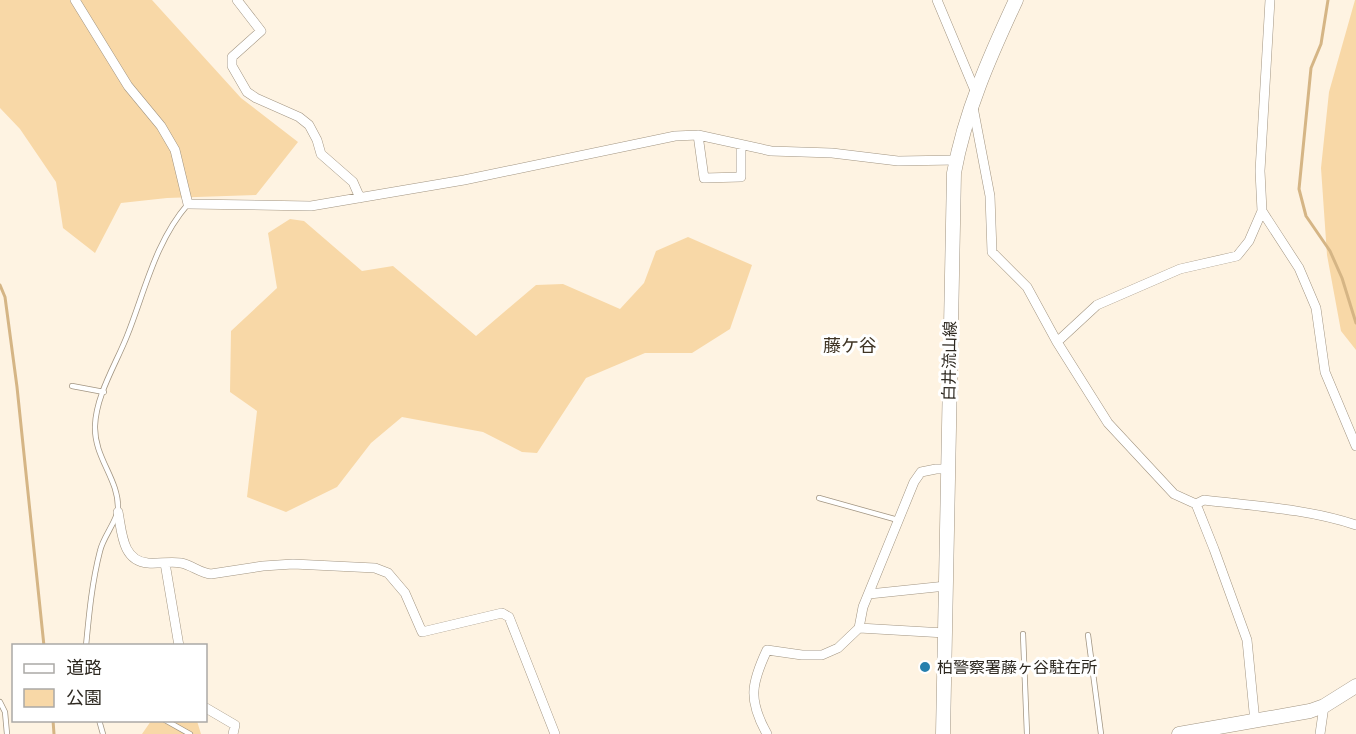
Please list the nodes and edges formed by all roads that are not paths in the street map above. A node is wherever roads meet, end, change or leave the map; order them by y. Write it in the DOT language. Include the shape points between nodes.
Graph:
graph roads {
  1 [pos="75,0"];
  2 [pos="237,0"];
  3 [pos="938,0"];
  4 [pos="1016,0"];
  5 [pos="1270,0"];
  6 [pos="974,99"];
  7 [pos="698,135"];
  8 [pos="741,146"];
  9 [pos="956,160"];
  10 [pos="360,198"];
  11 [pos="188,204"];
  12 [pos="1262,211"];
  13 [pos="1057,342"];
  14 [pos="72,387"];
  15 [pos="104,392"];
  16 [pos="1356,446"];
  17 [pos="947,469"];
  18 [pos="819,498"];
  19 [pos="1196,504"];
  20 [pos="118,512"];
  21 [pos="898,520"];
  22 [pos="1356,525"];
  23 [pos="165,563"];
  24 [pos="946,586"];
  25 [pos="869,594"];
  26 [pos="859,628"];
  27 [pos="945,633"];
  28 [pos="1023,634"];
  29 [pos="1088,635"];
  30 [pos="86,644"];
  31 [pos="178,644"];
  32 [pos="1356,686"];
  33 [pos="0,702"];
  34 [pos="1324,706"];
  35 [pos="207,709"];
  36 [pos="169,722"];
  37 [pos="1252,726"];
  38 [pos="8,734"];
  39 [pos="190,734"];
  40 [pos="233,734"];
  41 [pos="555,734"];
  42 [pos="767,734"];
  43 [pos="943,734"];
  44 [pos="1027,734"];
  45 [pos="1101,734"];
  46 [pos="1179,734"];
  47 [pos="1320,734"];
  1 -- 11 [label="street" via="128,86 175,150"];
  2 -- 10 [label="street" via="261,31 232,57 232,66 247,92 309,125 321,154 353,182"];
  3 -- 6 [label="street"];
  4 -- 6 [label="main road, 白井流山線"];
  5 -- 12 [label="street" via="1260,171"];
  6 -- 9 [label="main road, 白井流山線"];
  6 -- 13 [label="street" via="990,196 992,252 1027,287"];
  7 -- 8 [label="street"];
  7 -- 8 [label="street" via="704,178 741,177"];
  7 -- 10 [label="street" via="675,136"];
  8 -- 9 [label="street" via="898,161"];
  9 -- 17 [label="main road, 白井流山線" via="952,189"];
  10 -- 11 [label="street" via="288,207"];
  11 -- 15 [label="lane" via="173,222 158,253"];
  12 -- 13 [label="street" via="1238,256 1180,269 1097,305"];
  12 -- 16 [label="street" via="1299,268 1316,308 1325,372"];
  13 -- 19 [label="street" via="1108,423 1174,494"];
  14 -- 15 [label="lane"];
  15 -- 20 [label="lane" via="98,406 96,443 117,495"];
  17 -- 21 [label="street" via="921,472"];
  17 -- 24 [label="main road, 白井流山線"];
  18 -- 21 [label="lane"];
  19 -- 22 [label="street" via="1204,500 1286,510"];
  19 -- 37 [label="street" via="1247,640"];
  20 -- 23 [label="street" via="125,548 132,557 145,563"];
  20 -- 30 [label="lane" via="100,549"];
  21 -- 25 [label="street"];
  23 -- 31 [label="street"];
  23 -- 41 [label="street" via="182,563 203,574 293,564 375,568 388,573 405,593 422,632 502,613 509,617"];
  24 -- 25 [label="street"];
  24 -- 27 [label="main road, 白井流山線"];
  25 -- 26 [label="street"];
  26 -- 27 [label="street"];
  26 -- 42 [label="street" via="838,648 822,655 767,650 753,687 754,706"];
  27 -- 43 [label="main road, 白井流山線"];
  28 -- 44 [label="lane"];
  29 -- 45 [label="lane"];
  32 -- 34 [label="main road"];
  33 -- 38 [label="lane"];
  34 -- 37 [label="main road"];
  34 -- 47 [label="street"];
  35 -- 40 [label="street" via="235,725"];
  36 -- 39 [label="lane"];
  37 -- 46 [label="main road"];
}
